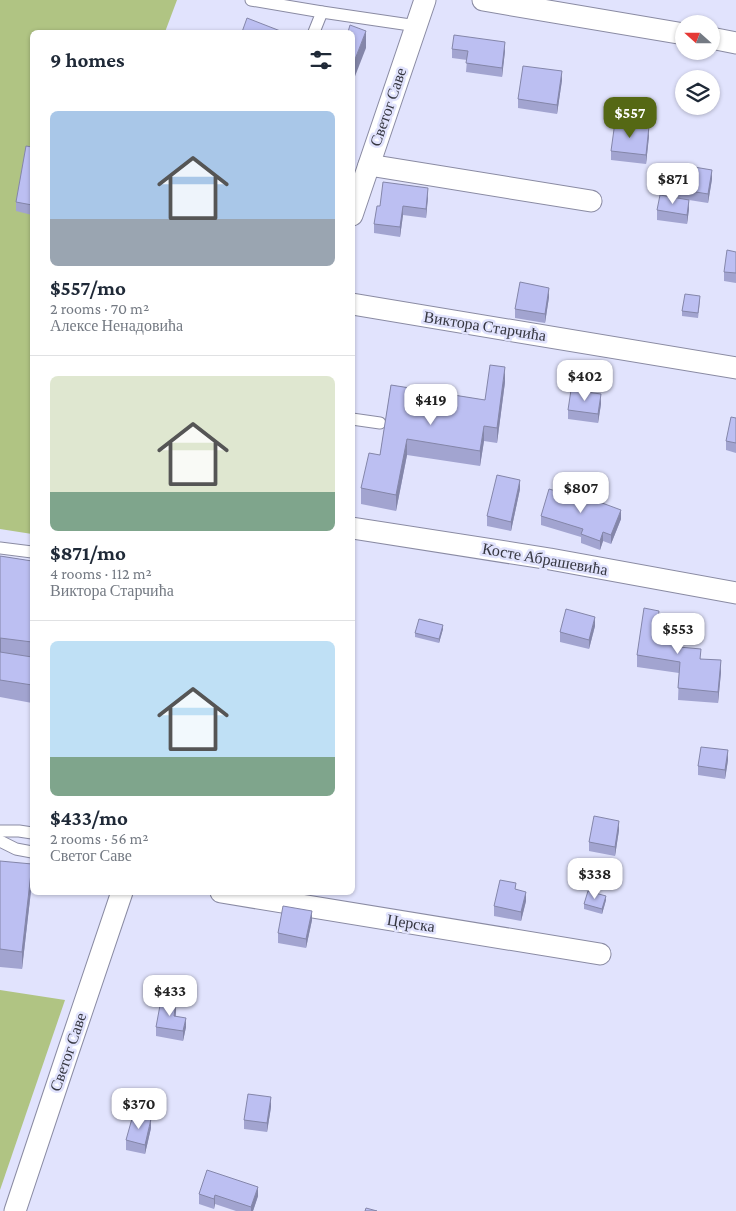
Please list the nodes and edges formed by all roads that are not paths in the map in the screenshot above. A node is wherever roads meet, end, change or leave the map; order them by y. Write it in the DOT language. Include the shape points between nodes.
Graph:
graph roads {
  1 [pos="252,0"];
  2 [pos="425,0"];
  3 [pos="484,0"];
  4 [pos="322,12"];
  5 [pos="417,26"];
  6 [pos="315,30"];
  7 [pos="675,32"];
  8 [pos="720,40"];
  9 [pos="736,43"];
  10 [pos="369,165"];
  11 [pos="591,201"];
  12 [pos="355,206"];
  13 [pos="355,304"];
  14 [pos="736,368"];
  15 [pos="355,419"];
  16 [pos="380,423"];
  17 [pos="355,528"];
  18 [pos="0,548"];
  19 [pos="30,552"];
  20 [pos="736,593"];
  21 [pos="0,831"];
  22 [pos="30,833"];
  23 [pos="0,841"];
  24 [pos="30,852"];
  25 [pos="121,895"];
  26 [pos="239,895"];
  27 [pos="600,954"];
  28 [pos="15,1211"];
  1 -- 4 [label="lane"];
  2 -- 5 [label="street, Светог Саве"];
  3 -- 7 [label="street"];
  4 -- 5 [label="lane"];
  4 -- 6 [label="lane"];
  5 -- 10 [label="street, Светог Саве"];
  8 -- 9 [label="street"];
  10 -- 11 [label="street"];
  10 -- 12 [label="street, Светог Саве"];
  13 -- 14 [label="street, Виктора Старчића"];
  15 -- 16 [label="lane"];
  17 -- 20 [label="street, Косте Абрашевића"];
  18 -- 19 [label="lane"];
  21 -- 22 [label="lane"];
  23 -- 24 [label="lane"];
  25 -- 28 [label="street, Светог Саве"];
  26 -- 27 [label="street, Церска"];
}
